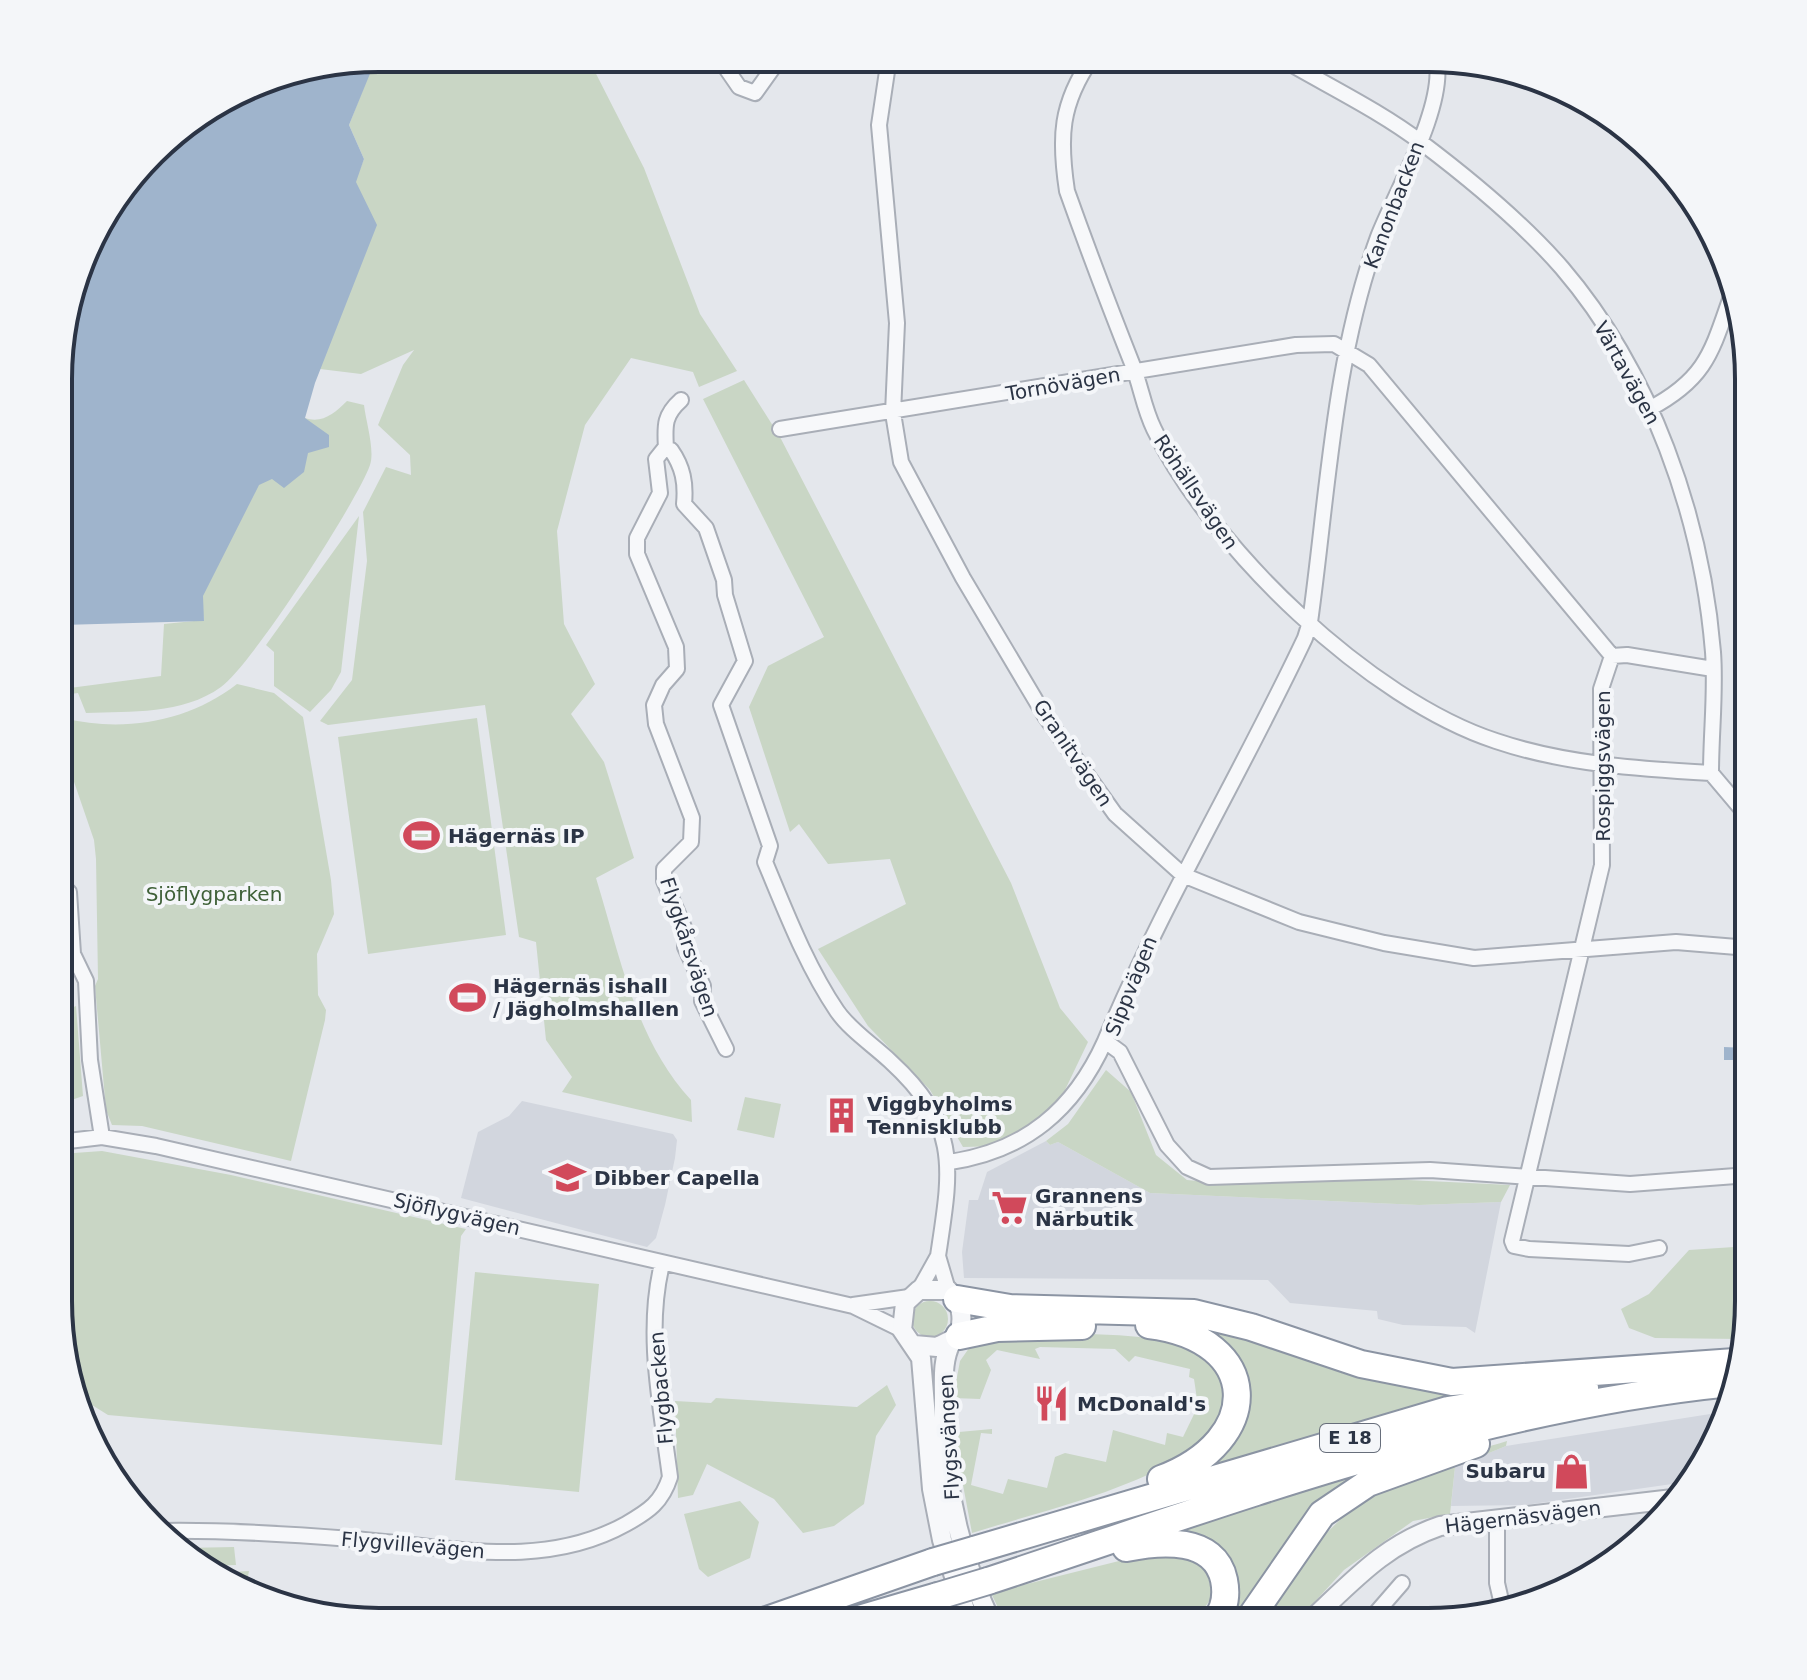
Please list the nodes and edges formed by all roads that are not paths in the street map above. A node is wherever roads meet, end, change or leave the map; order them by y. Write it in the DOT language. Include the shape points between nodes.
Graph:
graph roads {
  1 [pos="729,72"];
  2 [pos="770,72"];
  3 [pos="887,72"];
  4 [pos="1085,72"];
  5 [pos="1304,72"];
  6 [pos="1435,72"];
  7 [pos="1419,141"];
  8 [pos="1727,308"];
  9 [pos="1345,350"];
  10 [pos="1135,372"];
  11 [pos="681,400"];
  12 [pos="1649,409"];
  13 [pos="893,413"];
  14 [pos="780,429"];
  15 [pos="666,449"];
  16 [pos="1310,622"];
  17 [pos="1612,656"];
  18 [pos="1713,669"];
  19 [pos="1601,763"];
  20 [pos="1711,773"];
  21 [pos="1735,801"];
  22 [pos="1183,875"];
  23 [pos="72,938"];
  24 [pos="1735,947"];
  25 [pos="1584,951"];
  26 [pos="1105,1041"];
  27 [pos="726,1049"];
  28 [pos="102,1137"];
  29 [pos="72,1141"];
  30 [pos="950,1162"];
  31 [pos="1735,1177"];
  32 [pos="1524,1179"];
  33 [pos="1659,1248"];
  34 [pos="938,1256"];
  35 [pos="662,1264"];
  36 [pos="914,1294"];
  37 [pos="952,1294"];
  38 [pos="853,1306"];
  39 [pos="902,1330"];
  40 [pos="960,1338"];
  41 [pos="914,1345"];
  42 [pos="1729,1363"];
  43 [pos="1728,1364"];
  44 [pos="1724,1384"];
  45 [pos="1669,1389"];
  46 [pos="1661,1500"];
  47 [pos="654,1507"];
  48 [pos="1497,1520"];
  49 [pos="176,1531"];
  50 [pos="974,1550"];
  51 [pos="988,1581"];
  52 [pos="1402,1583"];
  53 [pos="1501,1599"];
  54 [pos="1327,1606"];
  55 [pos="801,1608"];
  56 [pos="897,1608"];
  57 [pos="964,1608"];
  58 [pos="986,1608"];
  59 [pos="1223,1608"];
  60 [pos="1257,1608"];
  61 [pos="1325,1608"];
  62 [pos="1380,1608"];
  1 -- 2 [label="street" via="739,87 755,93"];
  3 -- 13 [label="street, Granitvägen" via="879,125 897,323"];
  4 -- 10 [label="street, Röhällsvägen" via="1065,109 1062,163 1067,191"];
  5 -- 7 [label="street, Värtavägen"];
  6 -- 7 [label="street, Kanonbacken" via="1434,97"];
  7 -- 9 [label="street, Kanonbacken" via="1378,238"];
  7 -- 12 [label="street, Värtavägen" via="1492,200 1562,269 1612,339"];
  8 -- 12 [label="street" via="1693,382"];
  9 -- 10 [label="street, Tornövägen" via="1321,342"];
  9 -- 16 [label="street, Sippvägen"];
  9 -- 17 [label="street" via="1369,365"];
  10 -- 13 [label="street, Tornövägen"];
  10 -- 16 [label="street, Röhällsvägen" via="1154,430 1218,530 1245,563"];
  11 -- 15 [label="street" via="669,410 663,427"];
  12 -- 18 [label="street, Värtavägen" via="1676,473 1692,532"];
  13 -- 14 [label="street, Tornövägen"];
  13 -- 22 [label="street, Granitvägen" via="901,462 916,494 1052,726 1115,814"];
  15 -- 27 [label="street, Flygkårsvägen" via="656,459 660,493 637,538 637,554 676,647 677,669 654,705 656,724 692,818 691,842 664,869 664,881 686,932 685,947 703,986 702,1001"];
  15 -- 30 [label="street" via="682,471 684,504 706,528 739,633 745,661 721,705 770,846 765,862 805,955 838,1013 921,1091 941,1129"];
  16 -- 19 [label="street, Röhällsvägen" via="1389,683 1469,730 1555,757"];
  16 -- 22 [label="street, Sippvägen" via="1253,746"];
  17 -- 18 [label="street"];
  17 -- 19 [label="street, Rospiggsvägen" via="1601,689"];
  18 -- 20 [label="street, Värtavägen"];
  19 -- 20 [label="street, Röhällsvägen"];
  19 -- 25 [label="street, Rospiggsvägen" via="1602,865"];
  20 -- 21 [label="street"];
  22 -- 25 [label="street, Granitvägen" via="1299,922 1384,943 1474,958"];
  22 -- 26 [label="street, Sippvägen"];
  23 -- 28 [label="street" via="86,981 90,1060"];
  24 -- 25 [label="street, Granitvägen" via="1676,942"];
  25 -- 32 [label="street, Rospiggsvägen"];
  26 -- 30 [label="street" via="1079,1089 1051,1121 1002,1151"];
  26 -- 32 [label="street, Sippvägen" via="1120,1052 1176,1157 1209,1177 1400,1170"];
  28 -- 29 [label="street, Sjöflygvägen"];
  28 -- 35 [label="street, Sjöflygvägen" via="447,1211"];
  30 -- 34 [label="street"];
  31 -- 32 [label="street, Sippvägen" via="1668,1184"];
  32 -- 33 [label="street, Rospiggsvägen" via="1514,1246 1629,1254"];
  34 -- 36 [label="street"];
  34 -- 37 [label="street"];
  35 -- 38 [label="street, Sjöflygvägen"];
  35 -- 47 [label="street, Flygbacken" via="654,1350 670,1477"];
  36 -- 37 [label="street"];
  36 -- 38 [label="street, Sjöflygvägen"];
  36 -- 39 [label="street" via="900,1317"];
  37 -- 40 [label="street" via="962,1312"];
  37 -- 42 [label="highway" via="1010,1308 1194,1313 1361,1364 1452,1382"];
  38 -- 39 [label="street, Sjöflygvägen"];
  39 -- 41 [label="street"];
  40 -- 41 [label="street" via="937,1347"];
  40 -- 50 [label="highway" via="997,1328 1173,1328 1215,1350 1235,1386 1237,1403 1219,1444 1188,1469"];
  40 -- 58 [label="street, Flygsvängen" via="944,1399 947,1476 954,1518"];
  41 -- 57 [label="street, Flygsvängen" via="925,1388 932,1489"];
  43 -- 50 [label="highway, E 18" via="1448,1410"];
  44 -- 45 [label="highway, E 18"];
  45 -- 51 [label="highway, E 18" via="1506,1418 1369,1456"];
  45 -- 60 [label="highway" via="1614,1412 1454,1451 1368,1483 1322,1514"];
  46 -- 48 [label="street, Hägernäsvägen"];
  47 -- 49 [label="street, Flygvillevägen" via="604,1536 538,1552 472,1553 415,1543"];
  48 -- 53 [label="street"];
  48 -- 54 [label="street, Hägernäsvägen" via="1440,1526 1411,1536 1385,1551"];
  50 -- 55 [label="highway, E 18, bridge"];
  51 -- 56 [label="highway, E 18, bridge"];
  51 -- 59 [label="highway" via="1144,1544 1173,1542 1211,1556 1227,1591"];
  52 -- 62 [label="street"];
  54 -- 61 [label="street, Hägernäsvägen"];
}
